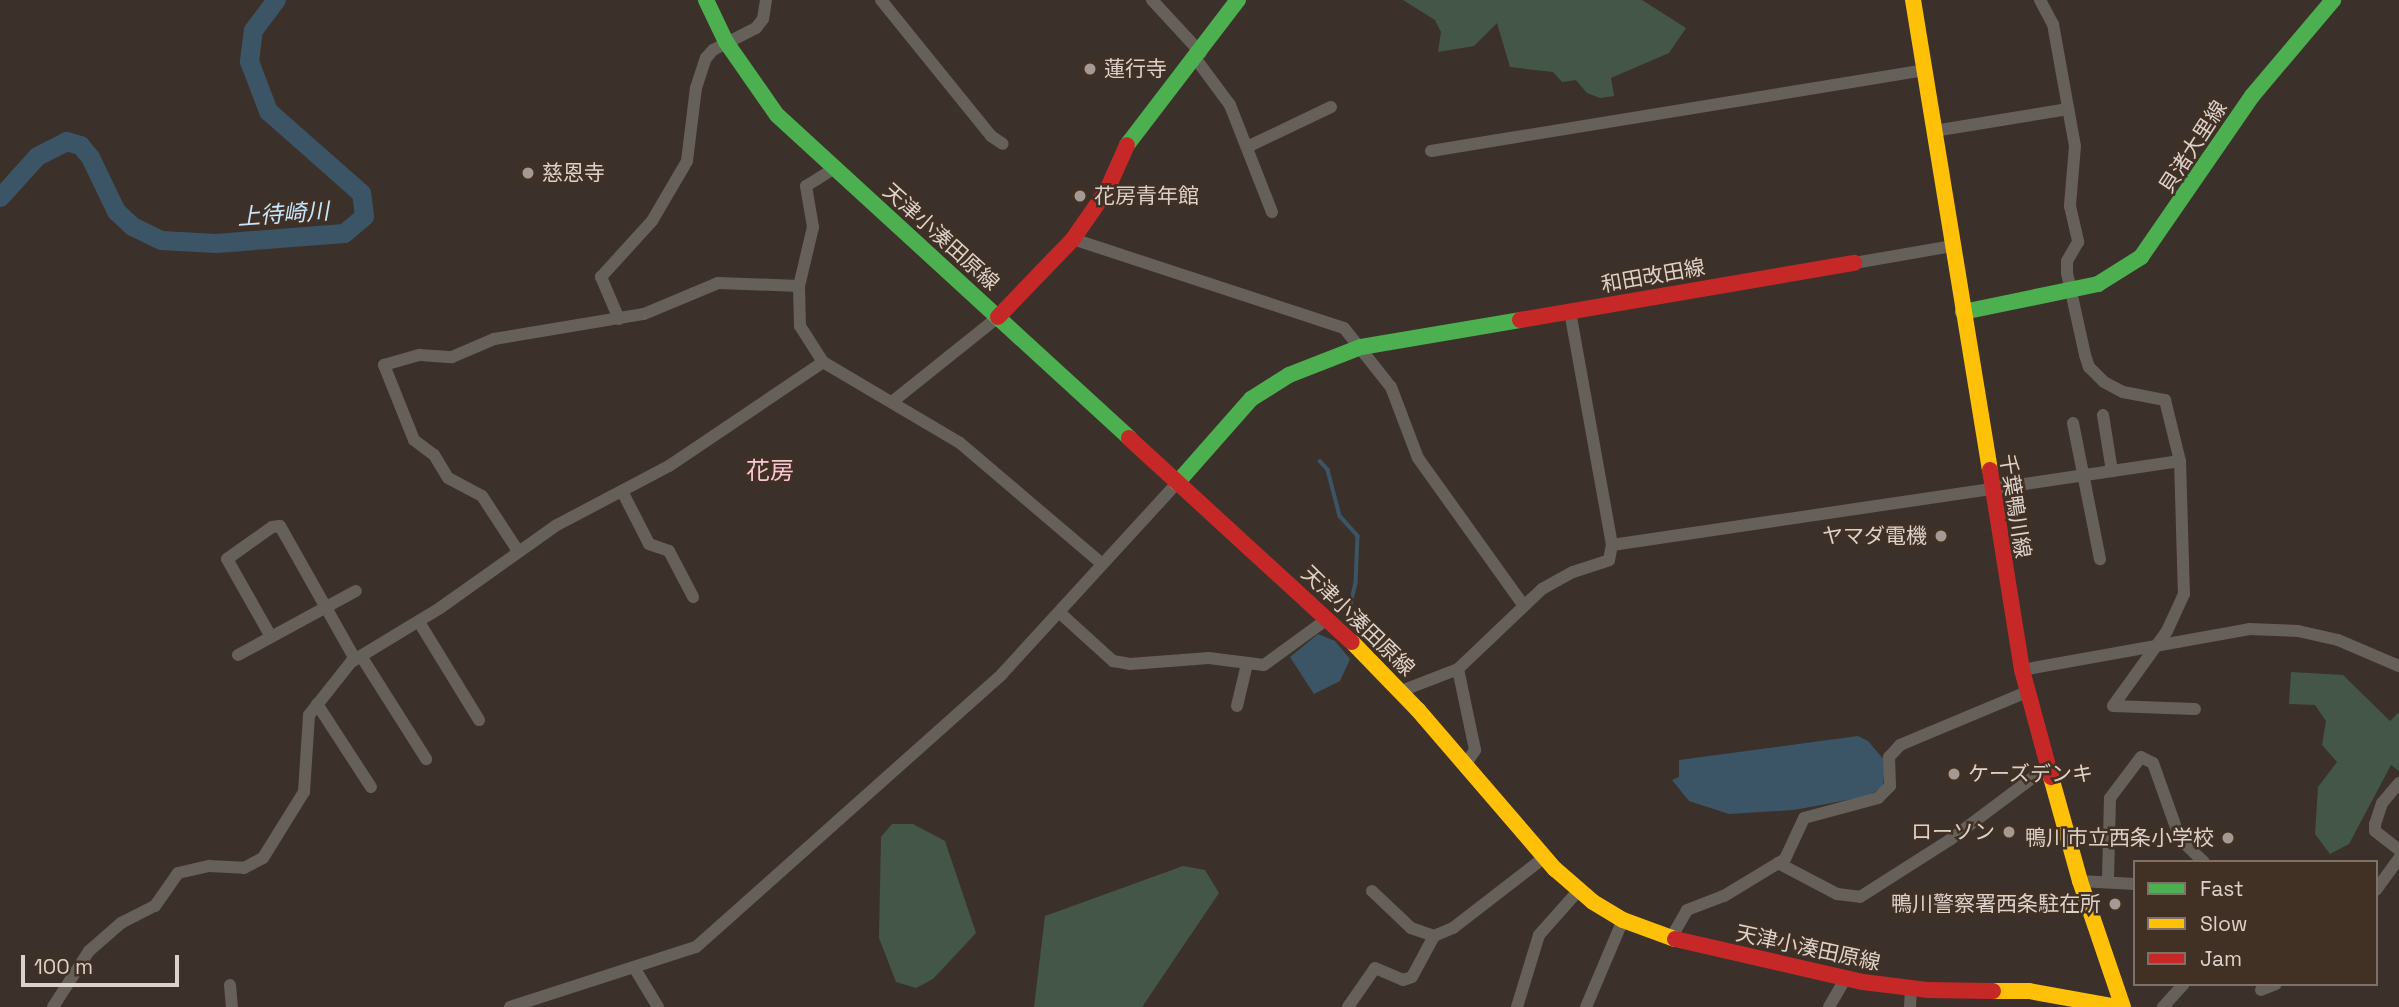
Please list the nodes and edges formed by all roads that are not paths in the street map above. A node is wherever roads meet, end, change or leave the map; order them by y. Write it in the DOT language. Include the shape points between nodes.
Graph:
graph roads {
  1 [pos="706,0"];
  2 [pos="766,0"];
  3 [pos="881,0"];
  4 [pos="1152,0"];
  5 [pos="1238,0"];
  6 [pos="1913,0"];
  7 [pos="2040,0"];
  8 [pos="2333,0"];
  9 [pos="726,42"];
  10 [pos="1199,56"];
  11 [pos="1924,70"];
  12 [pos="1331,107"];
  13 [pos="2068,109"];
  14 [pos="1934,131"];
  15 [pos="1003,144"];
  16 [pos="1247,147"];
  17 [pos="1431,151"];
  18 [pos="835,168"];
  19 [pos="1272,212"];
  20 [pos="1073,239"];
  21 [pos="1952,246"];
  22 [pos="1854,263"];
  23 [pos="799,286"];
  24 [pos="2070,291"];
  25 [pos="1570,311"];
  26 [pos="1963,312"];
  27 [pos="998,317"];
  28 [pos="619,319"];
  29 [pos="1361,346"];
  30 [pos="823,362"];
  31 [pos="892,402"];
  32 [pos="2103,415"];
  33 [pos="2073,423"];
  34 [pos="2180,461"];
  35 [pos="2112,471"];
  36 [pos="2083,476"];
  37 [pos="1177,483"];
  38 [pos="1992,490"];
  39 [pos="622,491"];
  40 [pos="1612,545"];
  41 [pos="518,551"];
  42 [pos="2100,559"];
  43 [pos="1101,563"];
  44 [pos="356,591"];
  45 [pos="693,597"];
  46 [pos="325,605"];
  47 [pos="1524,606"];
  48 [pos="1060,613"];
  49 [pos="1327,620"];
  50 [pos="419,622"];
  51 [pos="271,635"];
  52 [pos="2158,643"];
  53 [pos="238,655"];
  54 [pos="358,658"];
  55 [pos="1247,664"];
  56 [pos="2399,666"];
  57 [pos="1458,669"];
  58 [pos="2022,670"];
  59 [pos="1401,691"];
  60 [pos="2027,692"];
  61 [pos="317,704"];
  62 [pos="1237,706"];
  63 [pos="2195,709"];
  64 [pos="479,720"];
  65 [pos="426,759"];
  66 [pos="1466,764"];
  67 [pos="2047,767"];
  68 [pos="2399,783"];
  69 [pos="370,788"];
  70 [pos="2399,850"];
  71 [pos="1545,858"];
  72 [pos="2399,858"];
  73 [pos="2202,860"];
  74 [pos="1778,863"];
  75 [pos="2108,879"];
  76 [pos="2080,881"];
  77 [pos="2133,884"];
  78 [pos="2378,887"];
  79 [pos="1372,891"];
  80 [pos="1578,891"];
  81 [pos="1623,920"];
  82 [pos="1434,936"];
  83 [pos="1671,939"];
  84 [pos="635,969"];
  85 [pos="1846,978"];
  86 [pos="230,985"];
  87 [pos="2182,986"];
  88 [pos="2271,986"];
  89 [pos="1910,989"];
  90 [pos="2261,990"];
  91 [pos="514,1006"];
  92 [pos="53,1007"];
  93 [pos="233,1007"];
  94 [pos="658,1007"];
  95 [pos="1348,1007"];
  96 [pos="1517,1007"];
  97 [pos="1586,1007"];
  98 [pos="1829,1007"];
  99 [pos="1910,1007"];
  100 [pos="2117,1007"];
  101 [pos="2123,1007"];
  102 [pos="2162,1007"];
  1 -- 9 [label="main road, 天津小湊田原線"];
  2 -- 9 [label="street" via="763,19 756,28"];
  3 -- 15 [label="street" via="991,136"];
  4 -- 10 [label="street"];
  5 -- 10 [label="main road"];
  6 -- 11 [label="main road, 千葉鴨川線"];
  7 -- 13 [label="street" via="2053,24"];
  8 -- 24 [label="main road, 貝渚大里線" via="2252,96 2141,257 2098,284"];
  9 -- 18 [label="main road, 天津小湊田原線" via="767,103"];
  9 -- 28 [label="street" via="706,58 696,88 687,161 666,203 600,277"];
  10 -- 16 [label="street" via="1230,105"];
  10 -- 20 [label="main road" via="1128,142 1107,190"];
  11 -- 14 [label="main road, 千葉鴨川線"];
  11 -- 17 [label="street"];
  12 -- 16 [label="street"];
  13 -- 14 [label="street"];
  13 -- 24 [label="street" via="2076,161 2070,205 2078,242 2067,261"];
  14 -- 21 [label="main road, 千葉鴨川線"];
  16 -- 19 [label="street"];
  18 -- 23 [label="street" via="806,186 813,227"];
  18 -- 27 [label="main road, 天津小湊田原線"];
  20 -- 27 [label="main road"];
  20 -- 29 [label="street" via="1344,328"];
  21 -- 22 [label="street, 和田改田線"];
  21 -- 26 [label="main road, 千葉鴨川線"];
  22 -- 25 [label="main road, 和田改田線"];
  23 -- 28 [label="street" via="718,283 644,314"];
  23 -- 30 [label="street" via="800,326"];
  24 -- 26 [label="main road, 貝渚大里線"];
  24 -- 34 [label="street" via="2089,367 2096,377 2123,392 2165,400"];
  25 -- 29 [label="main road, 和田改田線"];
  25 -- 40 [label="street"];
  26 -- 38 [label="main road, 千葉鴨川線"];
  27 -- 31 [label="street"];
  27 -- 37 [label="main road, 天津小湊田原線"];
  28 -- 41 [label="street" via="494,339 452,357 419,355 384,365 414,440 434,455 448,478 482,496"];
  29 -- 37 [label="main road, 和田改田線" via="1289,375 1251,399"];
  29 -- 47 [label="street" via="1391,387 1418,458"];
  30 -- 31 [label="street"];
  30 -- 39 [label="street" via="669,466"];
  31 -- 43 [label="street" via="960,443"];
  32 -- 35 [label="street"];
  33 -- 36 [label="street"];
  34 -- 35 [label="street"];
  34 -- 52 [label="street" via="2184,594"];
  35 -- 36 [label="street"];
  36 -- 38 [label="street"];
  36 -- 42 [label="street"];
  37 -- 43 [label="street"];
  37 -- 49 [label="main road, 天津小湊田原線"];
  38 -- 40 [label="street"];
  38 -- 58 [label="main road, 千葉鴨川線"];
  39 -- 41 [label="street"];
  39 -- 45 [label="street" via="649,544 669,551"];
  40 -- 47 [label="street" via="1609,560 1573,572"];
  41 -- 50 [label="street"];
  43 -- 48 [label="street"];
  44 -- 46 [label="street"];
  46 -- 51 [label="street"];
  46 -- 51 [label="street" via="280,526 272,527 227,559"];
  46 -- 54 [label="street"];
  47 -- 57 [label="street"];
  48 -- 55 [label="street" via="1113,660 1130,664 1209,658"];
  48 -- 84 [label="street" via="1002,674 696,947"];
  49 -- 55 [label="street" via="1264,666"];
  49 -- 59 [label="main road, 天津小湊田原線"];
  50 -- 54 [label="street"];
  50 -- 64 [label="street"];
  51 -- 53 [label="street"];
  52 -- 56 [label="street" via="2249,629 2298,631 2338,640"];
  52 -- 58 [label="street"];
  52 -- 63 [label="street" via="2113,706"];
  54 -- 61 [label="street"];
  54 -- 65 [label="street"];
  55 -- 62 [label="street"];
  57 -- 59 [label="street"];
  57 -- 66 [label="street" via="1475,750"];
  58 -- 60 [label="main road, 千葉鴨川線"];
  59 -- 66 [label="main road, 天津小湊田原線"];
  60 -- 67 [label="main road, 千葉鴨川線"];
  60 -- 74 [label="street" via="1951,720 1891,751 1890,786 1884,792 1863,803 1804,818 1789,853"];
  61 -- 69 [label="street"];
  61 -- 92 [label="street" via="309,715 304,792 263,858 244,868 209,866 178,873 155,906 121,923 89,951"];
  66 -- 71 [label="main road, 天津小湊田原線"];
  67 -- 74 [label="street" via="1951,839 1860,897 1837,894"];
  67 -- 76 [label="main road, 千葉鴨川線"];
  68 -- 70 [label="street" via="2382,803 2375,831"];
  71 -- 80 [label="main road, 天津小湊田原線"];
  71 -- 82 [label="street" via="1453,928"];
  72 -- 78 [label="street"];
  73 -- 75 [label="street" via="2179,839 2153,762 2141,757 2110,798"];
  74 -- 83 [label="street" via="1724,896 1687,910"];
  75 -- 76 [label="street"];
  75 -- 77 [label="street"];
  76 -- 101 [label="main road, 千葉鴨川線"];
  79 -- 82 [label="street" via="1411,928"];
  80 -- 81 [label="main road, 天津小湊田原線"];
  80 -- 96 [label="street" via="1539,935"];
  81 -- 83 [label="main road, 天津小湊田原線"];
  81 -- 97 [label="street"];
  82 -- 95 [label="street" via="1412,977 1403,980 1374,968"];
  83 -- 85 [label="main road, 天津小湊田原線"];
  84 -- 91 [label="street"];
  84 -- 94 [label="street"];
  85 -- 89 [label="main road, 天津小湊田原線"];
  85 -- 98 [label="street"];
  86 -- 93 [label="street"];
  87 -- 102 [label="street"];
  88 -- 90 [label="street"];
  89 -- 99 [label="street"];
  89 -- 100 [label="main road, 天津小湊田原線" via="2029,991"];
}
